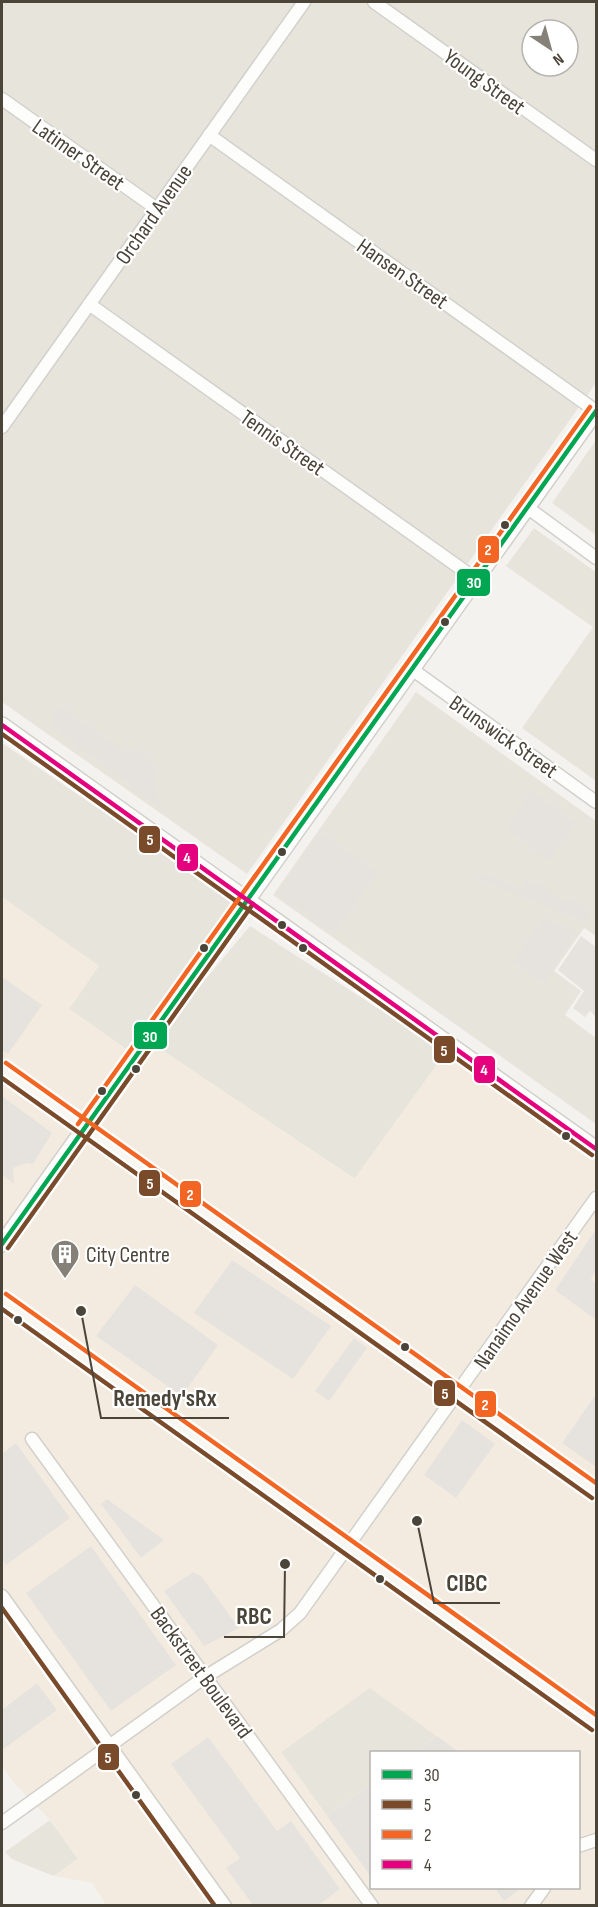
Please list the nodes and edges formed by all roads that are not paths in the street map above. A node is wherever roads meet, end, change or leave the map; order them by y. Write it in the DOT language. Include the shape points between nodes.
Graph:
graph roads {
  1 [pos="304,2"];
  2 [pos="374,2"];
  3 [pos="2,99"];
  4 [pos="209,135"];
  5 [pos="597,160"];
  6 [pos="157,209"];
  7 [pos="89,304"];
  8 [pos="597,411"];
  9 [pos="2,427"];
  10 [pos="528,508"];
  11 [pos="597,558"];
  12 [pos="477,580"];
  13 [pos="412,670"];
  14 [pos="2,725"];
  15 [pos="597,802"];
  16 [pos="246,900"];
  17 [pos="2,1069"];
  18 [pos="84,1128"];
  19 [pos="597,1149"];
  20 [pos="597,1198"];
  21 [pos="2,1244"];
  22 [pos="2,1300"];
  23 [pos="458,1393"];
  24 [pos="32,1439"];
  25 [pos="597,1492"];
  26 [pos="349,1547"];
  27 [pos="2,1596"];
  28 [pos="205,1677"];
  29 [pos="597,1724"];
  30 [pos="109,1745"];
  31 [pos="2,1823"];
  32 [pos="597,1840"];
  33 [pos="580,1846"];
  34 [pos="543,1889"];
  35 [pos="225,1905"];
  36 [pos="372,1905"];
  37 [pos="531,1905"];
  1 -- 4 [label="street, Orchard Avenue"];
  2 -- 5 [label="street, Young Street"];
  3 -- 6 [label="street, Latimer Street"];
  4 -- 6 [label="street, Orchard Avenue"];
  4 -- 8 [label="street, Hansen Street"];
  6 -- 7 [label="street, Orchard Avenue"];
  7 -- 9 [label="street, Orchard Avenue"];
  7 -- 12 [label="street, Tennis Street"];
  8 -- 10 [label="street"];
  10 -- 11 [label="street"];
  10 -- 12 [label="street"];
  12 -- 13 [label="street"];
  13 -- 15 [label="street, Brunswick Street"];
  13 -- 16 [label="street"];
  14 -- 16 [label="street"];
  16 -- 18 [label="street"];
  16 -- 19 [label="street"];
  17 -- 18 [label="main road"];
  18 -- 21 [label="street"];
  18 -- 23 [label="main road"];
  20 -- 23 [label="street, Nanaimo Avenue West"];
  22 -- 26 [label="main road"];
  23 -- 25 [label="main road"];
  23 -- 26 [label="street, Nanaimo Avenue West"];
  24 -- 28 [label="street, Backstreet Boulevard"];
  26 -- 28 [label="street, Nanaimo Avenue West" via="290,1623"];
  26 -- 29 [label="main road"];
  27 -- 30 [label="street"];
  28 -- 30 [label="street, Nanaimo Avenue West"];
  28 -- 36 [label="street, Backstreet Boulevard"];
  30 -- 31 [label="street, Nanaimo Avenue West"];
  30 -- 35 [label="street"];
  32 -- 33 [label="street"];
  34 -- 37 [label="street"];
}
